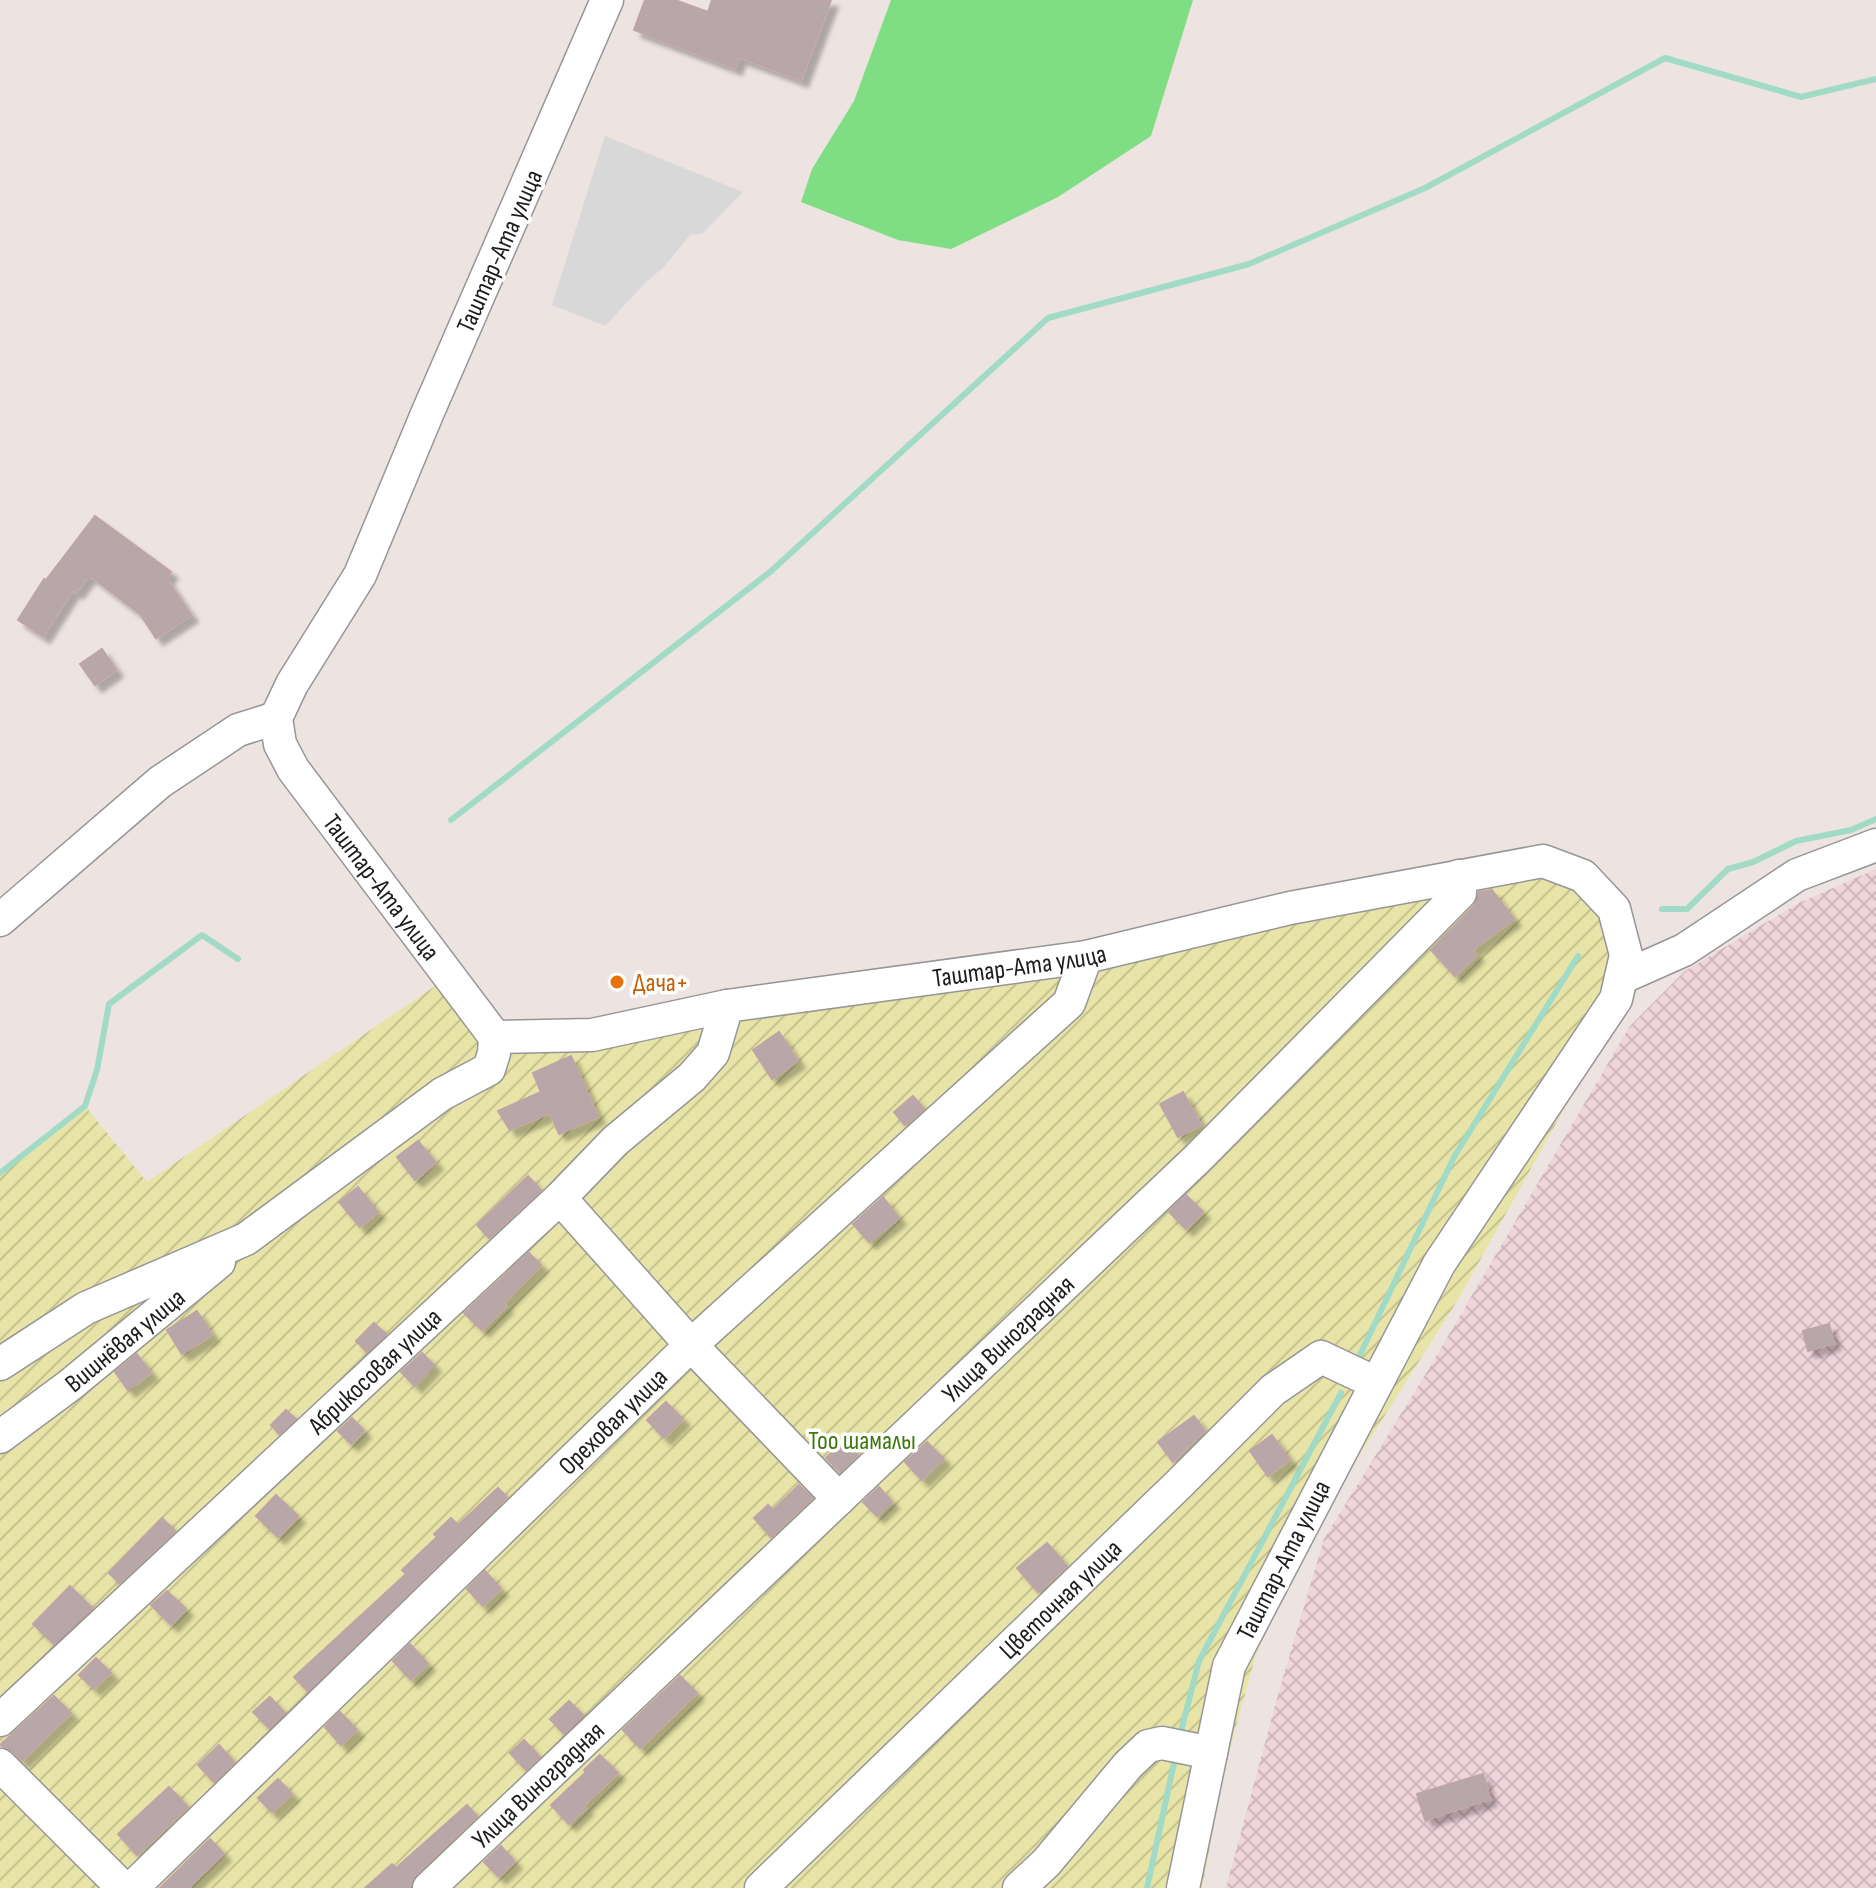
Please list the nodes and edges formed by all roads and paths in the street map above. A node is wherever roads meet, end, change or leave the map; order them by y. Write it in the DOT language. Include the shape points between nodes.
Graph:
graph roads {
  1 [pos="607,0"];
  2 [pos="276,718"];
  3 [pos="1876,845"];
  4 [pos="1459,876"];
  5 [pos="0,920"];
  6 [pos="1086,957"];
  7 [pos="1621,978"];
  8 [pos="727,1006"];
  9 [pos="495,1037"];
  10 [pos="560,1198"];
  11 [pos="246,1239"];
  12 [pos="691,1345"];
  13 [pos="0,1364"];
  14 [pos="1376,1383"];
  15 [pos="0,1437"];
  16 [pos="839,1499"];
  17 [pos="0,1720"];
  18 [pos="1211,1753"];
  19 [pos="0,1765"];
  20 [pos="123,1888"];
  21 [pos="132,1888"];
  22 [pos="429,1888"];
  23 [pos="761,1888"];
  24 [pos="1019,1888"];
  25 [pos="1183,1888"];
  1 -- 2 [label="street, Таштар-Ата улица" via="360,575"];
  2 -- 5 [label="street" via="238,730 160,782"];
  2 -- 9 [label="street, Таштар-Ата улица" via="280,744 293,769"];
  3 -- 7 [label="street" via="1797,875 1684,950"];
  4 -- 6 [label="street, Таштар-Ата улица" via="1290,908"];
  4 -- 7 [label="street, Таштар-Ата улица" via="1543,861 1583,876 1614,909 1626,955"];
  4 -- 16 [label="street, Улица Виноградная" via="1460,893 1198,1158"];
  6 -- 8 [label="street, Таштар-Ата улица"];
  6 -- 12 [label="street, Ореховая улица" via="1069,1003"];
  7 -- 14 [label="street, Таштар-Ата улица" via="1616,999 1439,1264"];
  8 -- 9 [label="street, Таштар-Ата улица" via="592,1035"];
  8 -- 10 [label="street, Абрикосовая улица" via="713,1053"];
  9 -- 11 [label="street" via="489,1069 442,1094"];
  10 -- 12 [label="street"];
  10 -- 17 [label="street, Абрикосовая улица"];
  11 -- 13 [label="street" via="86,1308"];
  11 -- 15 [label="street, Вишнёвая улица"];
  12 -- 16 [label="street"];
  12 -- 21 [label="street, Ореховая улица"];
  14 -- 18 [label="street, Таштар-Ата улица" via="1229,1666"];
  14 -- 23 [label="street, Цветочная улица" via="1321,1357 1273,1390"];
  16 -- 22 [label="street, Улица Виноградная"];
  18 -- 24 [label="street" via="1162,1743 1148,1746"];
  18 -- 25 [label="street, Таштар-Ата улица"];
  19 -- 20 [label="street"];
}
